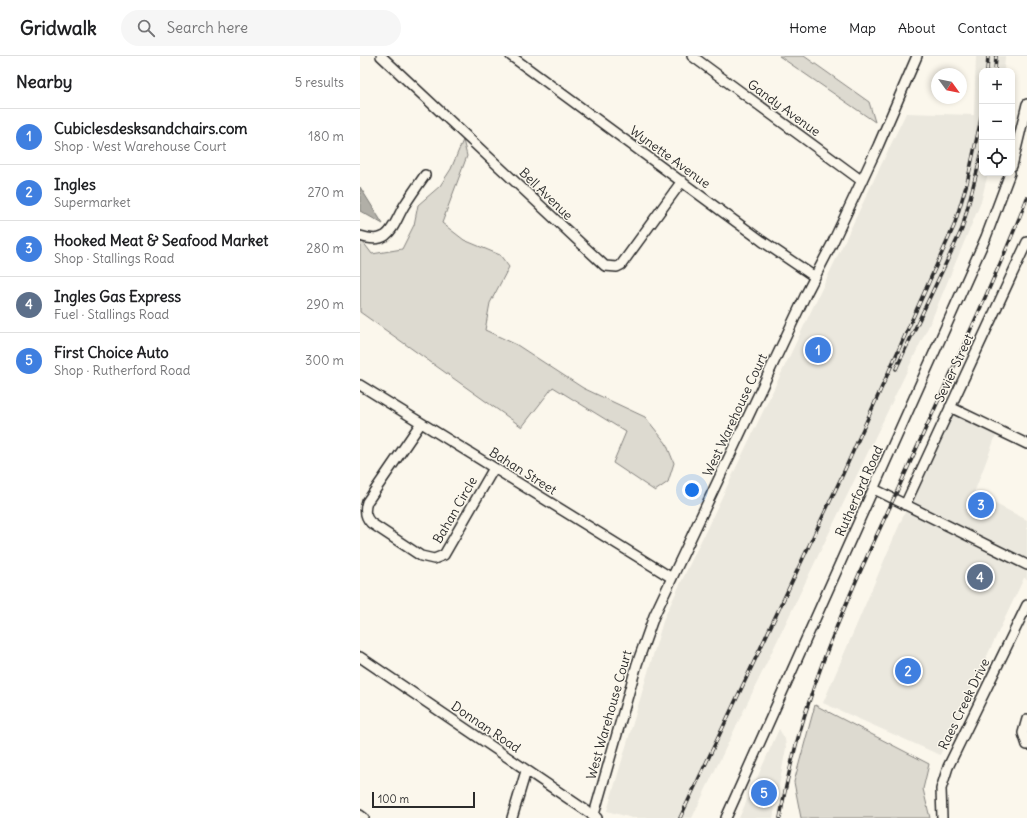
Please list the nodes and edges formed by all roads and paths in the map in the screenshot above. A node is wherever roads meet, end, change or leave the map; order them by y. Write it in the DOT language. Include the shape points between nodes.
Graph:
graph roads {
  1 [pos="381,56"];
  2 [pos="511,56"];
  3 [pos="692,56"];
  4 [pos="917,56"];
  5 [pos="1027,104"];
  6 [pos="1015,154"];
  7 [pos="425,175"];
  8 [pos="1009,176"];
  9 [pos="862,181"];
  10 [pos="682,182"];
  11 [pos="360,236"];
  12 [pos="1027,242"];
  13 [pos="815,277"];
  14 [pos="360,386"];
  15 [pos="950,407"];
  16 [pos="421,423"];
  17 [pos="1027,444"];
  18 [pos="494,468"];
  19 [pos="874,490"];
  20 [pos="905,505"];
  21 [pos="1027,565"];
  22 [pos="672,578"];
  23 [pos="1027,605"];
  24 [pos="360,657"];
  25 [pos="1027,719"];
  26 [pos="1027,745"];
  27 [pos="526,771"];
  28 [pos="360,816"];
  29 [pos="364,818"];
  30 [pos="512,818"];
  31 [pos="594,818"];
  32 [pos="726,818"];
  33 [pos="942,818"];
  1 -- 10 [label="street, Bell Avenue" via="605,266 621,265"];
  2 -- 10 [label="street, Wynette Avenue"];
  3 -- 9 [label="street, Gandy Avenue"];
  4 -- 9 [label="street, West Warehouse Court"];
  5 -- 6 [label="street"];
  7 -- 11 [label="street" via="390,233 376,239"];
  8 -- 19 [label="street, Rutherford Road" via="986,237"];
  9 -- 13 [label="street, West Warehouse Court"];
  10 -- 13 [label="street, Wynette Avenue"];
  12 -- 15 [label="street, Sevier Street"];
  13 -- 22 [label="street, West Warehouse Court"];
  14 -- 16 [label="street, Bahan Street"];
  15 -- 17 [label="street"];
  15 -- 20 [label="street, Sevier Street"];
  16 -- 18 [label="street, Bahan Street"];
  16 -- 18 [label="street, Bahan Circle" via="367,502 365,510 366,517 372,523 421,556 434,560 444,555"];
  18 -- 22 [label="street, Bahan Street"];
  19 -- 20 [label="street"];
  19 -- 32 [label="street, Rutherford Road"];
  20 -- 21 [label="street"];
  22 -- 31 [label="street, West Warehouse Court" via="644,642"];
  23 -- 33 [label="street, Raes Creek Drive" via="946,772 940,799"];
  24 -- 27 [label="street, Donnan Road"];
  25 -- 26 [label="street" via="1023,733"];
  27 -- 30 [label="street"];
  27 -- 31 [label="street, Donnan Road"];
  28 -- 29 [label="street"];
}
